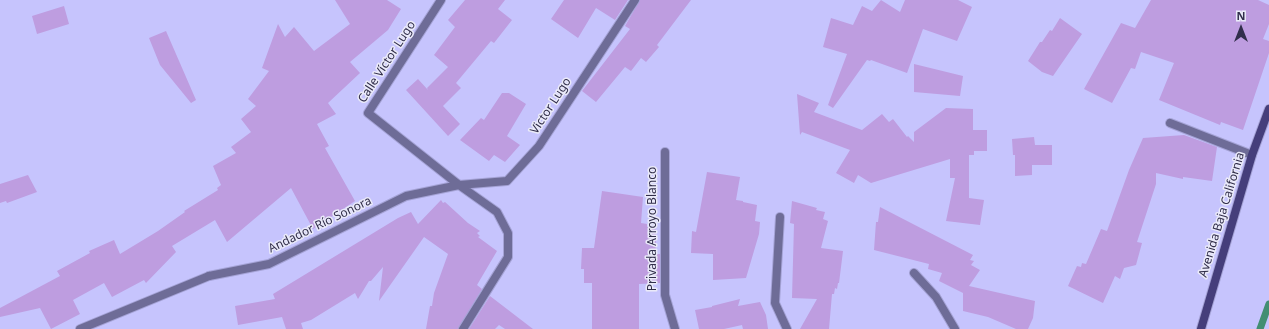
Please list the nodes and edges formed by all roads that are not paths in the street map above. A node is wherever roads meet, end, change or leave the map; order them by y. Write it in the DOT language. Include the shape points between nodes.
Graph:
graph roads {
  1 [pos="635,0"];
  2 [pos="438,2"];
  3 [pos="1269,109"];
  4 [pos="1170,123"];
  5 [pos="665,152"];
  6 [pos="1252,155"];
  7 [pos="459,185"];
  8 [pos="780,217"];
  9 [pos="914,273"];
  10 [pos="80,329"];
  11 [pos="463,329"];
  12 [pos="674,329"];
  13 [pos="787,329"];
  14 [pos="955,329"];
  15 [pos="1201,329"];
  1 -- 7 [label="street, Victor Lugo" via="539,146 507,181"];
  2 -- 7 [label="street, Calle Víctor Lugo" via="368,113"];
  3 -- 6 [label="main road, Avenida Baja California"];
  4 -- 6 [label="street"];
  5 -- 12 [label="street, Privada Arroyo Blanco" via="665,295"];
  6 -- 15 [label="main road, Avenida Baja California"];
  7 -- 10 [label="street, Andador Río Sonora" via="406,196 269,264 209,276"];
  7 -- 11 [label="street" via="497,212 508,233 508,257"];
  8 -- 13 [label="street" via="775,302"];
  9 -- 14 [label="street" via="936,297"];
}
